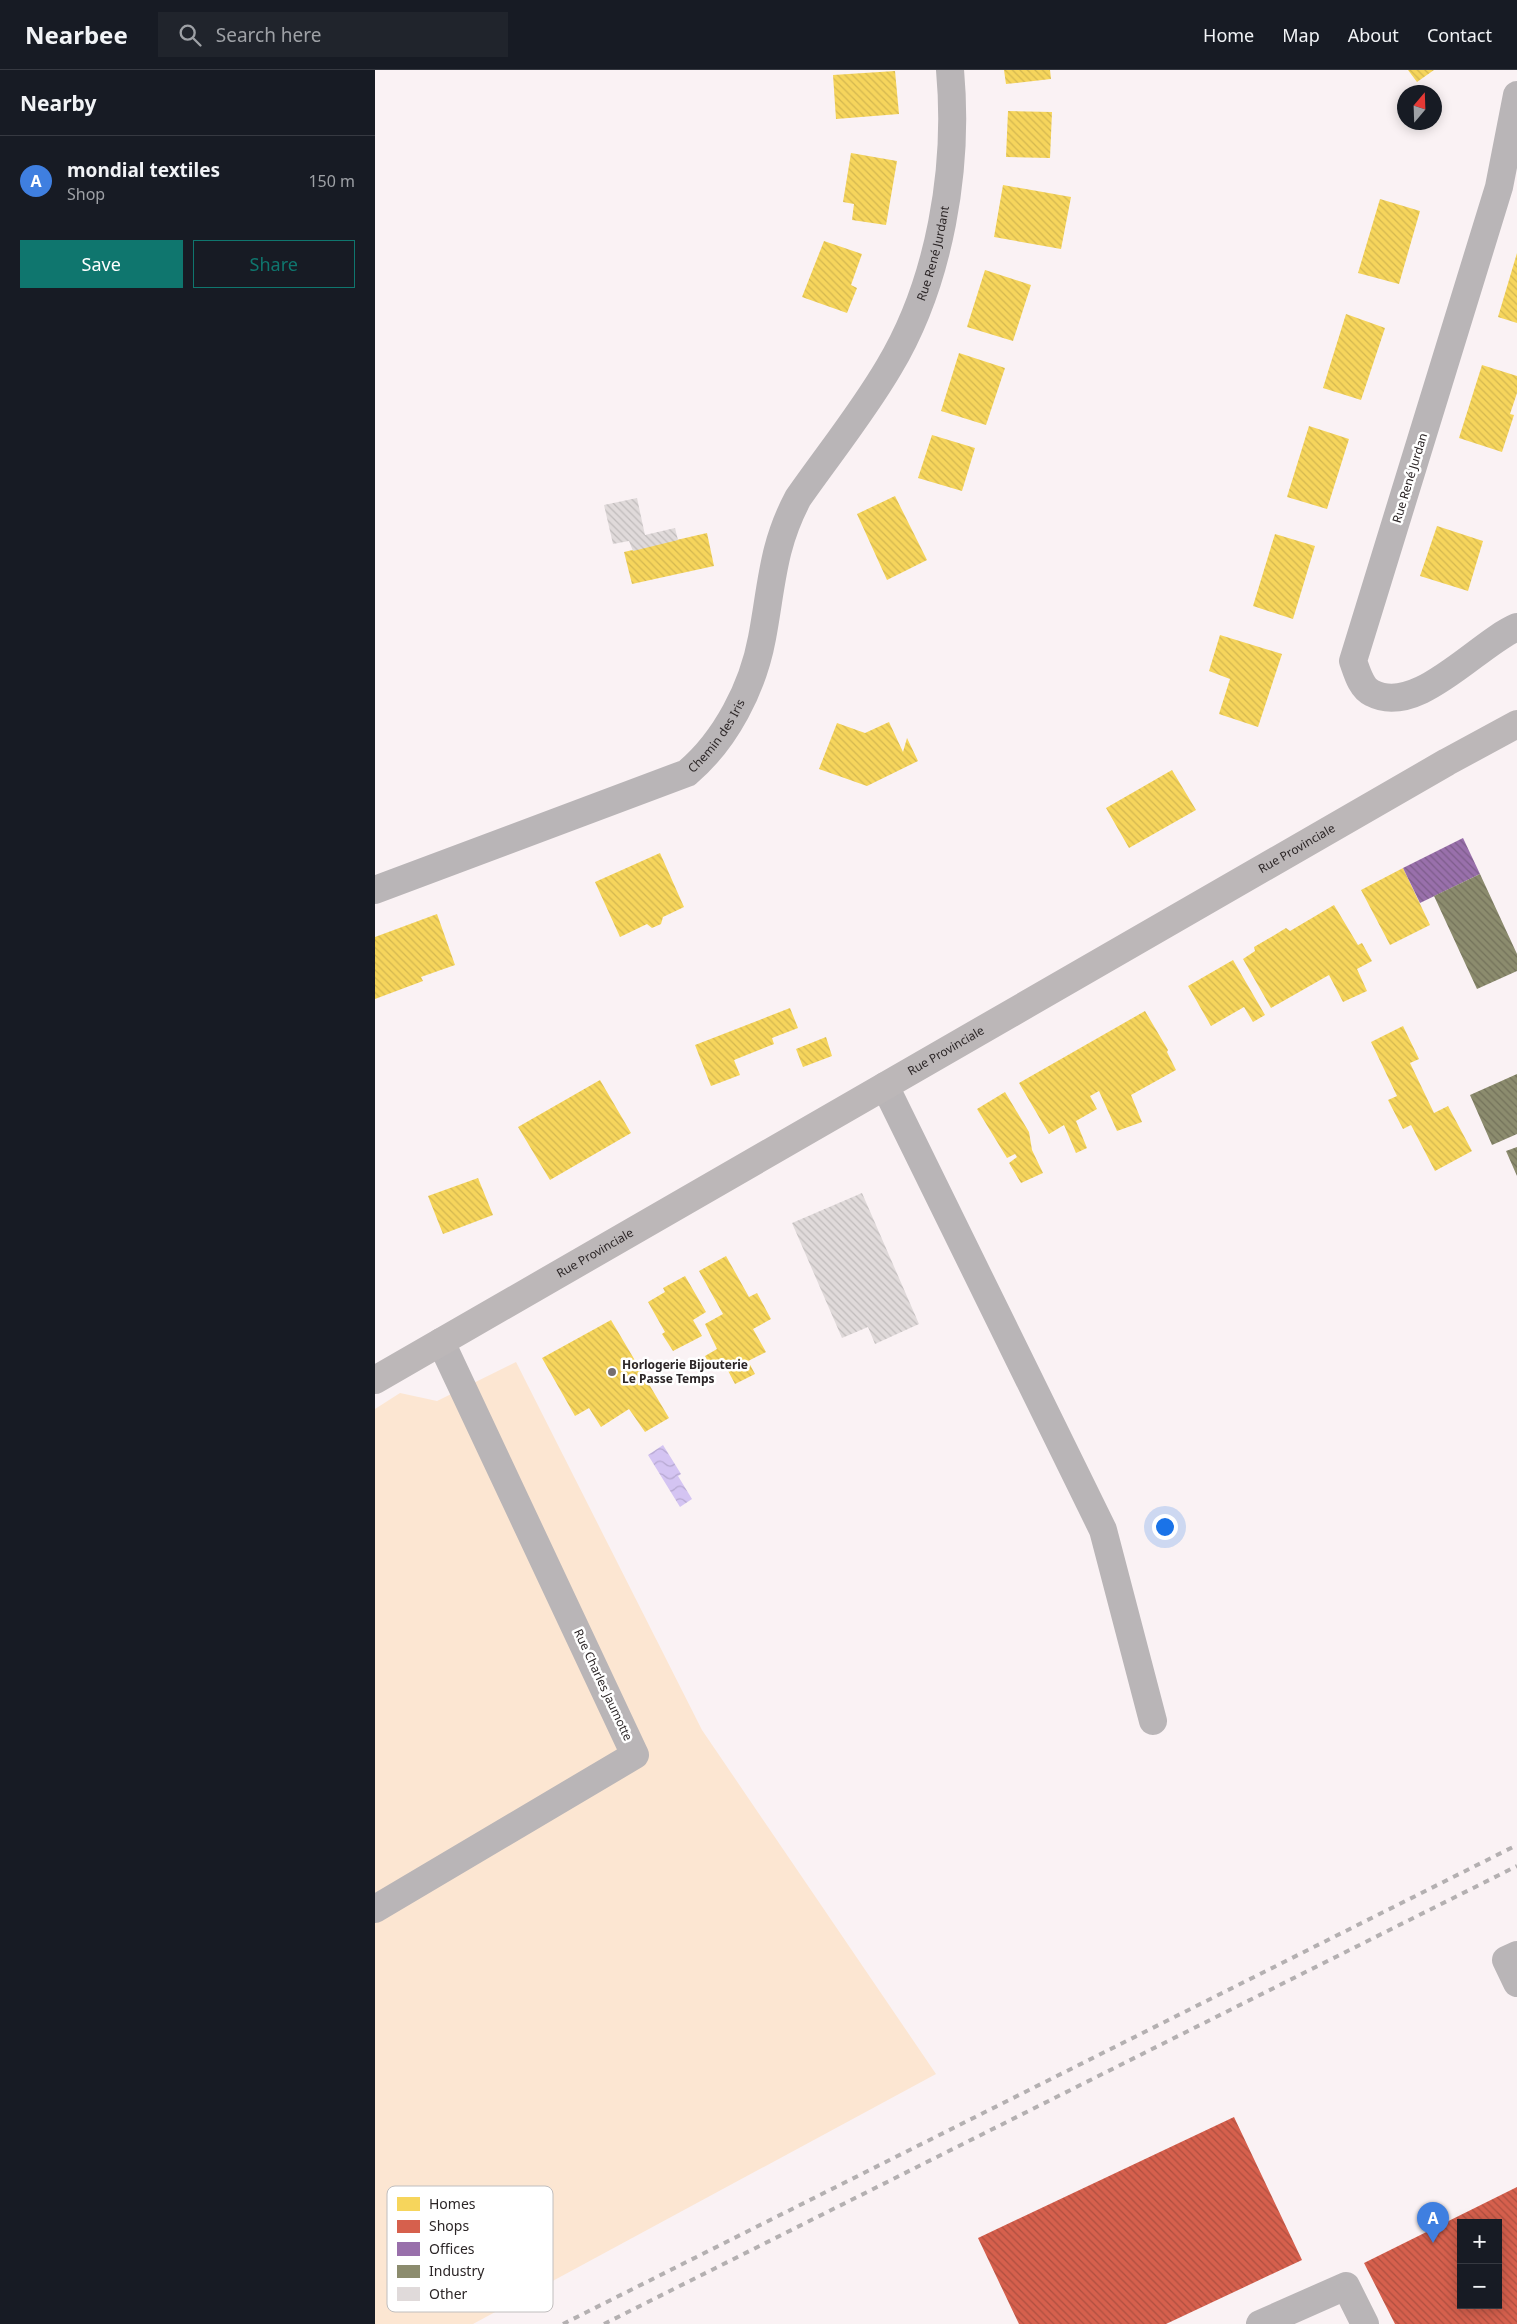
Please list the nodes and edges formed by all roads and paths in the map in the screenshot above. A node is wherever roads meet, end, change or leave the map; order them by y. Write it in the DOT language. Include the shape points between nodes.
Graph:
graph roads {
  1 [pos="950,70"];
  2 [pos="1517,95"];
  3 [pos="853,420"];
  4 [pos="1517,626"];
  5 [pos="1517,724"];
  6 [pos="375,890"];
  7 [pos="885,1086"];
  8 [pos="441,1342"];
  9 [pos="375,1380"];
  10 [pos="1153,1721"];
  11 [pos="375,1909"];
  12 [pos="1260,2324"];
  13 [pos="1365,2324"];
  1 -- 3 [label="street, Rue René Jurdant" via="949,182 935,254 909,328 889,367"];
  2 -- 4 [label="street, Rue René Jurdan" via="1499,187 1353,661 1359,679 1371,693 1397,699 1424,690 1502,633"];
  3 -- 6 [label="street, Chemin des Iris" via="787,519 777,545 762,640 752,672 725,731 704,759 687,772"];
  5 -- 7 [label="main road, Rue Provinciale"];
  7 -- 8 [label="main road, Rue Provinciale"];
  7 -- 10 [label="street" via="1103,1530"];
  8 -- 9 [label="main road, Rue Provinciale"];
  8 -- 11 [label="street, Rue Charles Jaumotte" via="635,1755"];
  12 -- 13 [label="street" via="1346,2286"];
}
